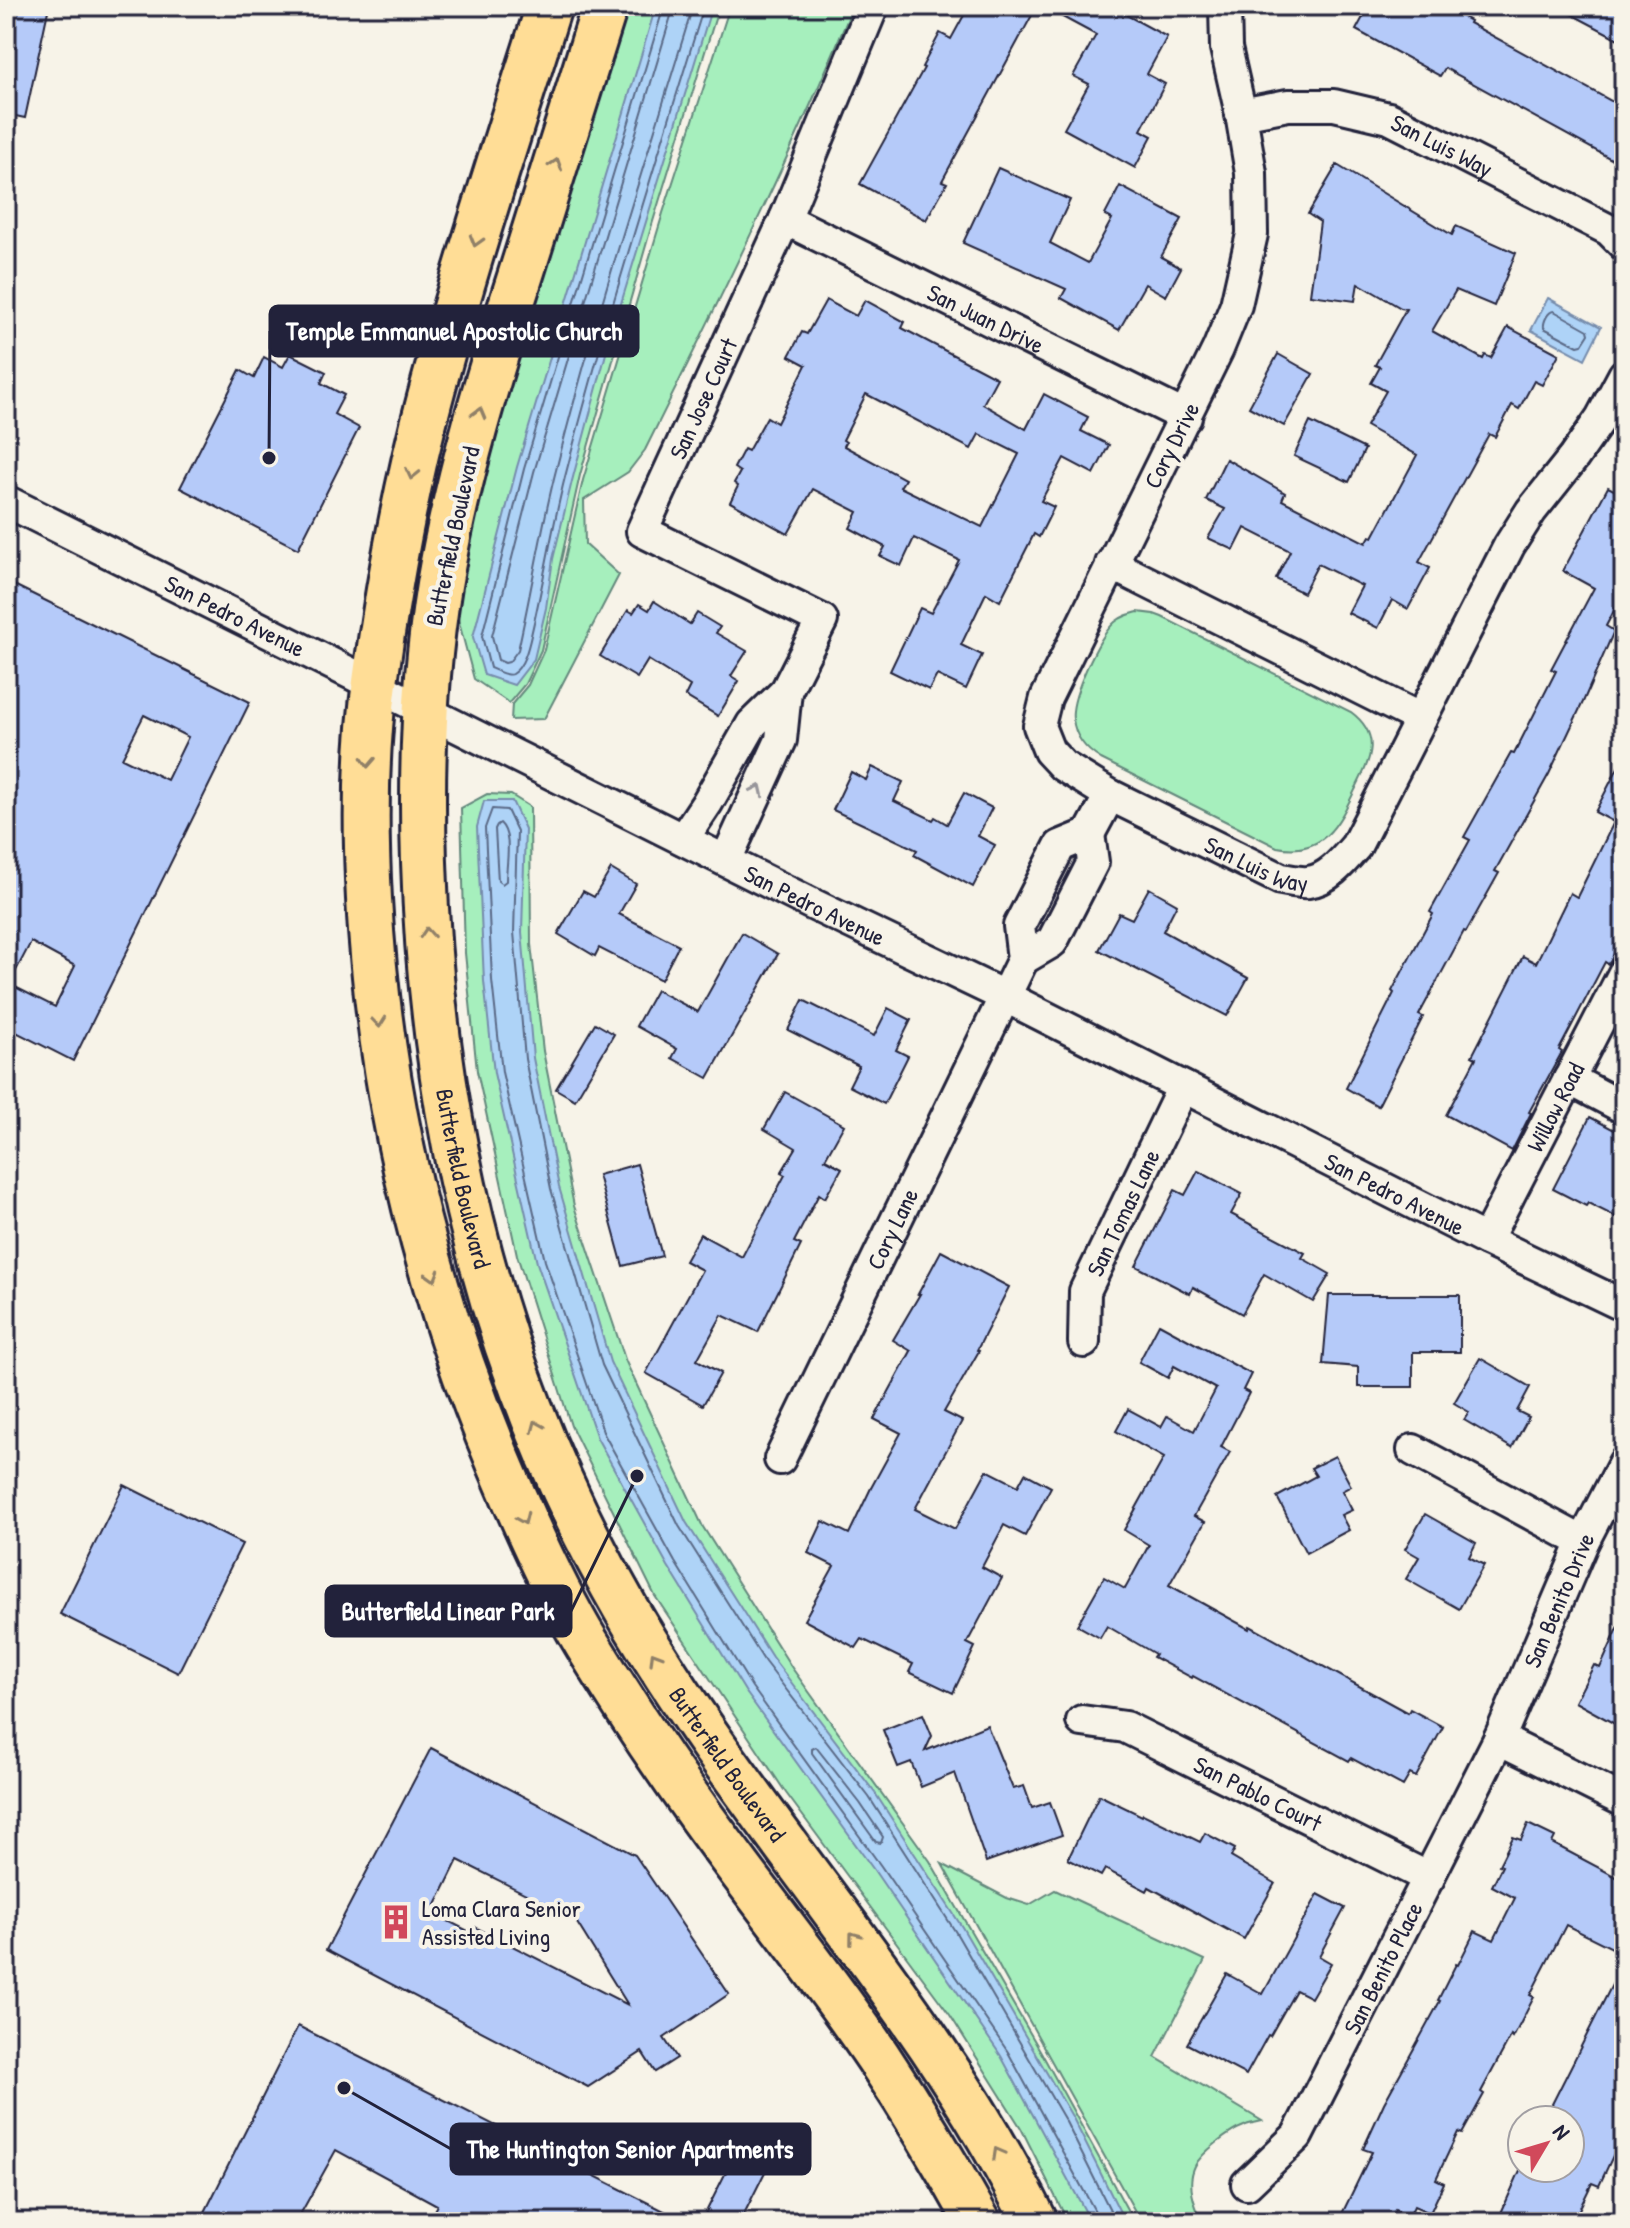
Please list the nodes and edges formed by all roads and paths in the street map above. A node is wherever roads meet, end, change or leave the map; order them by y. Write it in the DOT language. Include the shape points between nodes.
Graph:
graph roads {
  1 [pos="549,6"];
  2 [pos="605,6"];
  3 [pos="873,6"];
  4 [pos="1225,6"];
  5 [pos="1241,114"];
  6 [pos="785,219"];
  7 [pos="1624,245"];
  8 [pos="1624,375"];
  9 [pos="1186,417"];
  10 [pos="6,501"];
  11 [pos="1111,564"];
  12 [pos="375,685"];
  13 [pos="786,691"];
  14 [pos="426,709"];
  15 [pos="1421,719"];
  16 [pos="1110,795"];
  17 [pos="683,839"];
  18 [pos="726,860"];
  19 [pos="1624,973"];
  20 [pos="1004,996"];
  21 [pos="1569,1079"];
  22 [pos="1183,1087"];
  23 [pos="1624,1108"];
  24 [pos="1486,1240"];
  25 [pos="1624,1306"];
  26 [pos="1084,1342"];
  27 [pos="1413,1450"];
  28 [pos="780,1459"];
  29 [pos="1624,1463"];
  30 [pos="1583,1542"];
  31 [pos="1082,1721"];
  32 [pos="1499,1739"];
  33 [pos="1624,1801"];
  34 [pos="1429,1878"];
  35 [pos="1247,2184"];
  36 [pos="978,2222"];
  37 [pos="1035,2222"];
  1 -- 12 [label="main road, Butterfield Boulevard, one-way" via="429,401 392,572"];
  14 -- 2 [label="main road, Butterfield Boulevard, one-way" via="430,651 457,496"];
  3 -- 6 [label="street, San Jose Court"];
  4 -- 5 [label="street, Cory Drive" via="1226,48"];
  5 -- 7 [label="street, San Luis Way" via="1288,105 1334,105 1389,118 1609,230"];
  5 -- 9 [label="street, Cory Drive" via="1251,173 1252,234 1236,305"];
  6 -- 9 [label="street, San Juan Drive"];
  6 -- 13 [label="street, San Jose Court" via="642,531 822,620"];
  8 -- 15 [label="street, San Luis Way" via="1601,418 1509,546"];
  9 -- 11 [label="street, Cory Drive"];
  10 -- 12 [label="street, San Pedro Avenue"];
  11 -- 15 [label="street"];
  11 -- 16 [label="street, Cory Drive" via="1046,698 1039,726 1049,751 1063,766"];
  12 -- 14 [label="street, San Pedro Avenue"];
  12 -- 36 [label="main road, Butterfield Boulevard, one-way" via="366,799 381,1033 420,1232 490,1443 582,1637 702,1817 878,2056"];
  13 -- 17 [label="street, San Jose Court" via="752,724"];
  18 -- 13 [label="street, San Jose Court, one-way" via="781,740"];
  14 -- 17 [label="street, San Pedro Avenue"];
  37 -- 14 [label="main road, Butterfield Boulevard, one-way" via="926,2038 680,1698 625,1608 534,1421 474,1235 441,1076 425,910"];
  15 -- 16 [label="street, San Luis Way" via="1356,846 1340,865 1308,882 1281,879"];
  16 -- 20 [label="street" via="1089,834 1060,846 1019,926 1023,959"];
  17 -- 18 [label="street, San Pedro Avenue"];
  18 -- 20 [label="street, San Pedro Avenue"];
  19 -- 21 [label="street, Willow Road"];
  20 -- 22 [label="street, San Pedro Avenue"];
  20 -- 28 [label="street, Cory Lane"];
  21 -- 23 [label="street"];
  21 -- 24 [label="street, Willow Road"];
  22 -- 24 [label="street, San Pedro Avenue"];
  22 -- 26 [label="street, San Tomas Lane" via="1085,1291"];
  24 -- 25 [label="street, San Pedro Avenue"];
  27 -- 30 [label="street"];
  29 -- 30 [label="street, San Benito Drive"];
  30 -- 32 [label="street, San Benito Drive"];
  31 -- 34 [label="street, San Pablo Court" via="1125,1727"];
  32 -- 33 [label="street"];
  32 -- 34 [label="street, San Benito Place"];
  34 -- 35 [label="street, San Benito Place" via="1297,2136"];
}
